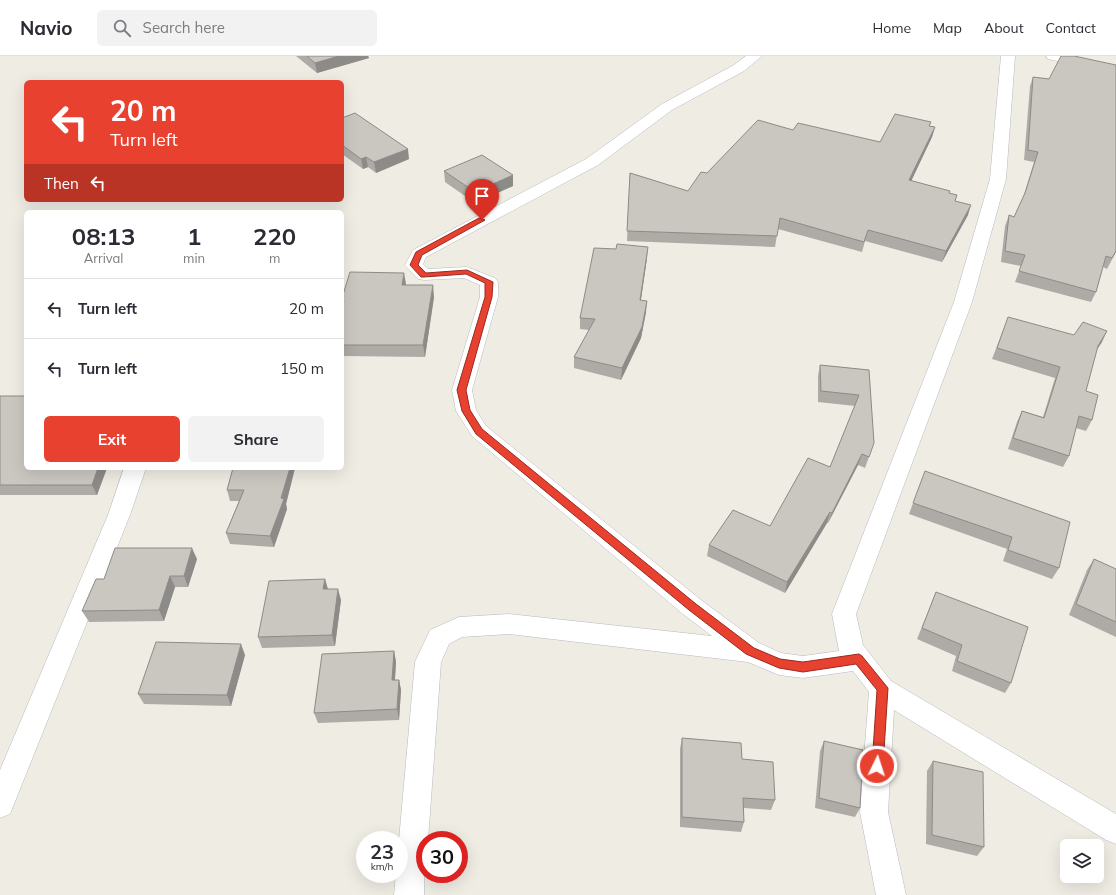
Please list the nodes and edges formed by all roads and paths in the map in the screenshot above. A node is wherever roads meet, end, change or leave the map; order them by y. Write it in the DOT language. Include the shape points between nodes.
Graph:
graph roads {
  1 [pos="755,56"];
  2 [pos="1008,56"];
  3 [pos="1053,56"];
  4 [pos="1116,70"];
  5 [pos="134,470"];
  6 [pos="750,651"];
  7 [pos="859,659"];
  8 [pos="882,688"];
  9 [pos="0,804"];
  10 [pos="1116,830"];
  11 [pos="409,895"];
  12 [pos="891,895"];
  1 -- 6 [label="street" via="667,108 592,162 419,254 414,265 424,275 467,272 489,282 489,297 462,390 466,411 479,431 692,607"];
  2 -- 7 [label="street" via="998,179 965,294 844,614 851,649"];
  3 -- 4 [label="street"];
  5 -- 9 [label="street" via="119,515"];
  6 -- 7 [label="street" via="779,664 803,667"];
  6 -- 11 [label="street" via="509,624 459,627 439,637 428,662"];
  7 -- 8 [label="street"];
  8 -- 10 [label="street"];
  8 -- 12 [label="street" via="874,812"];
}
